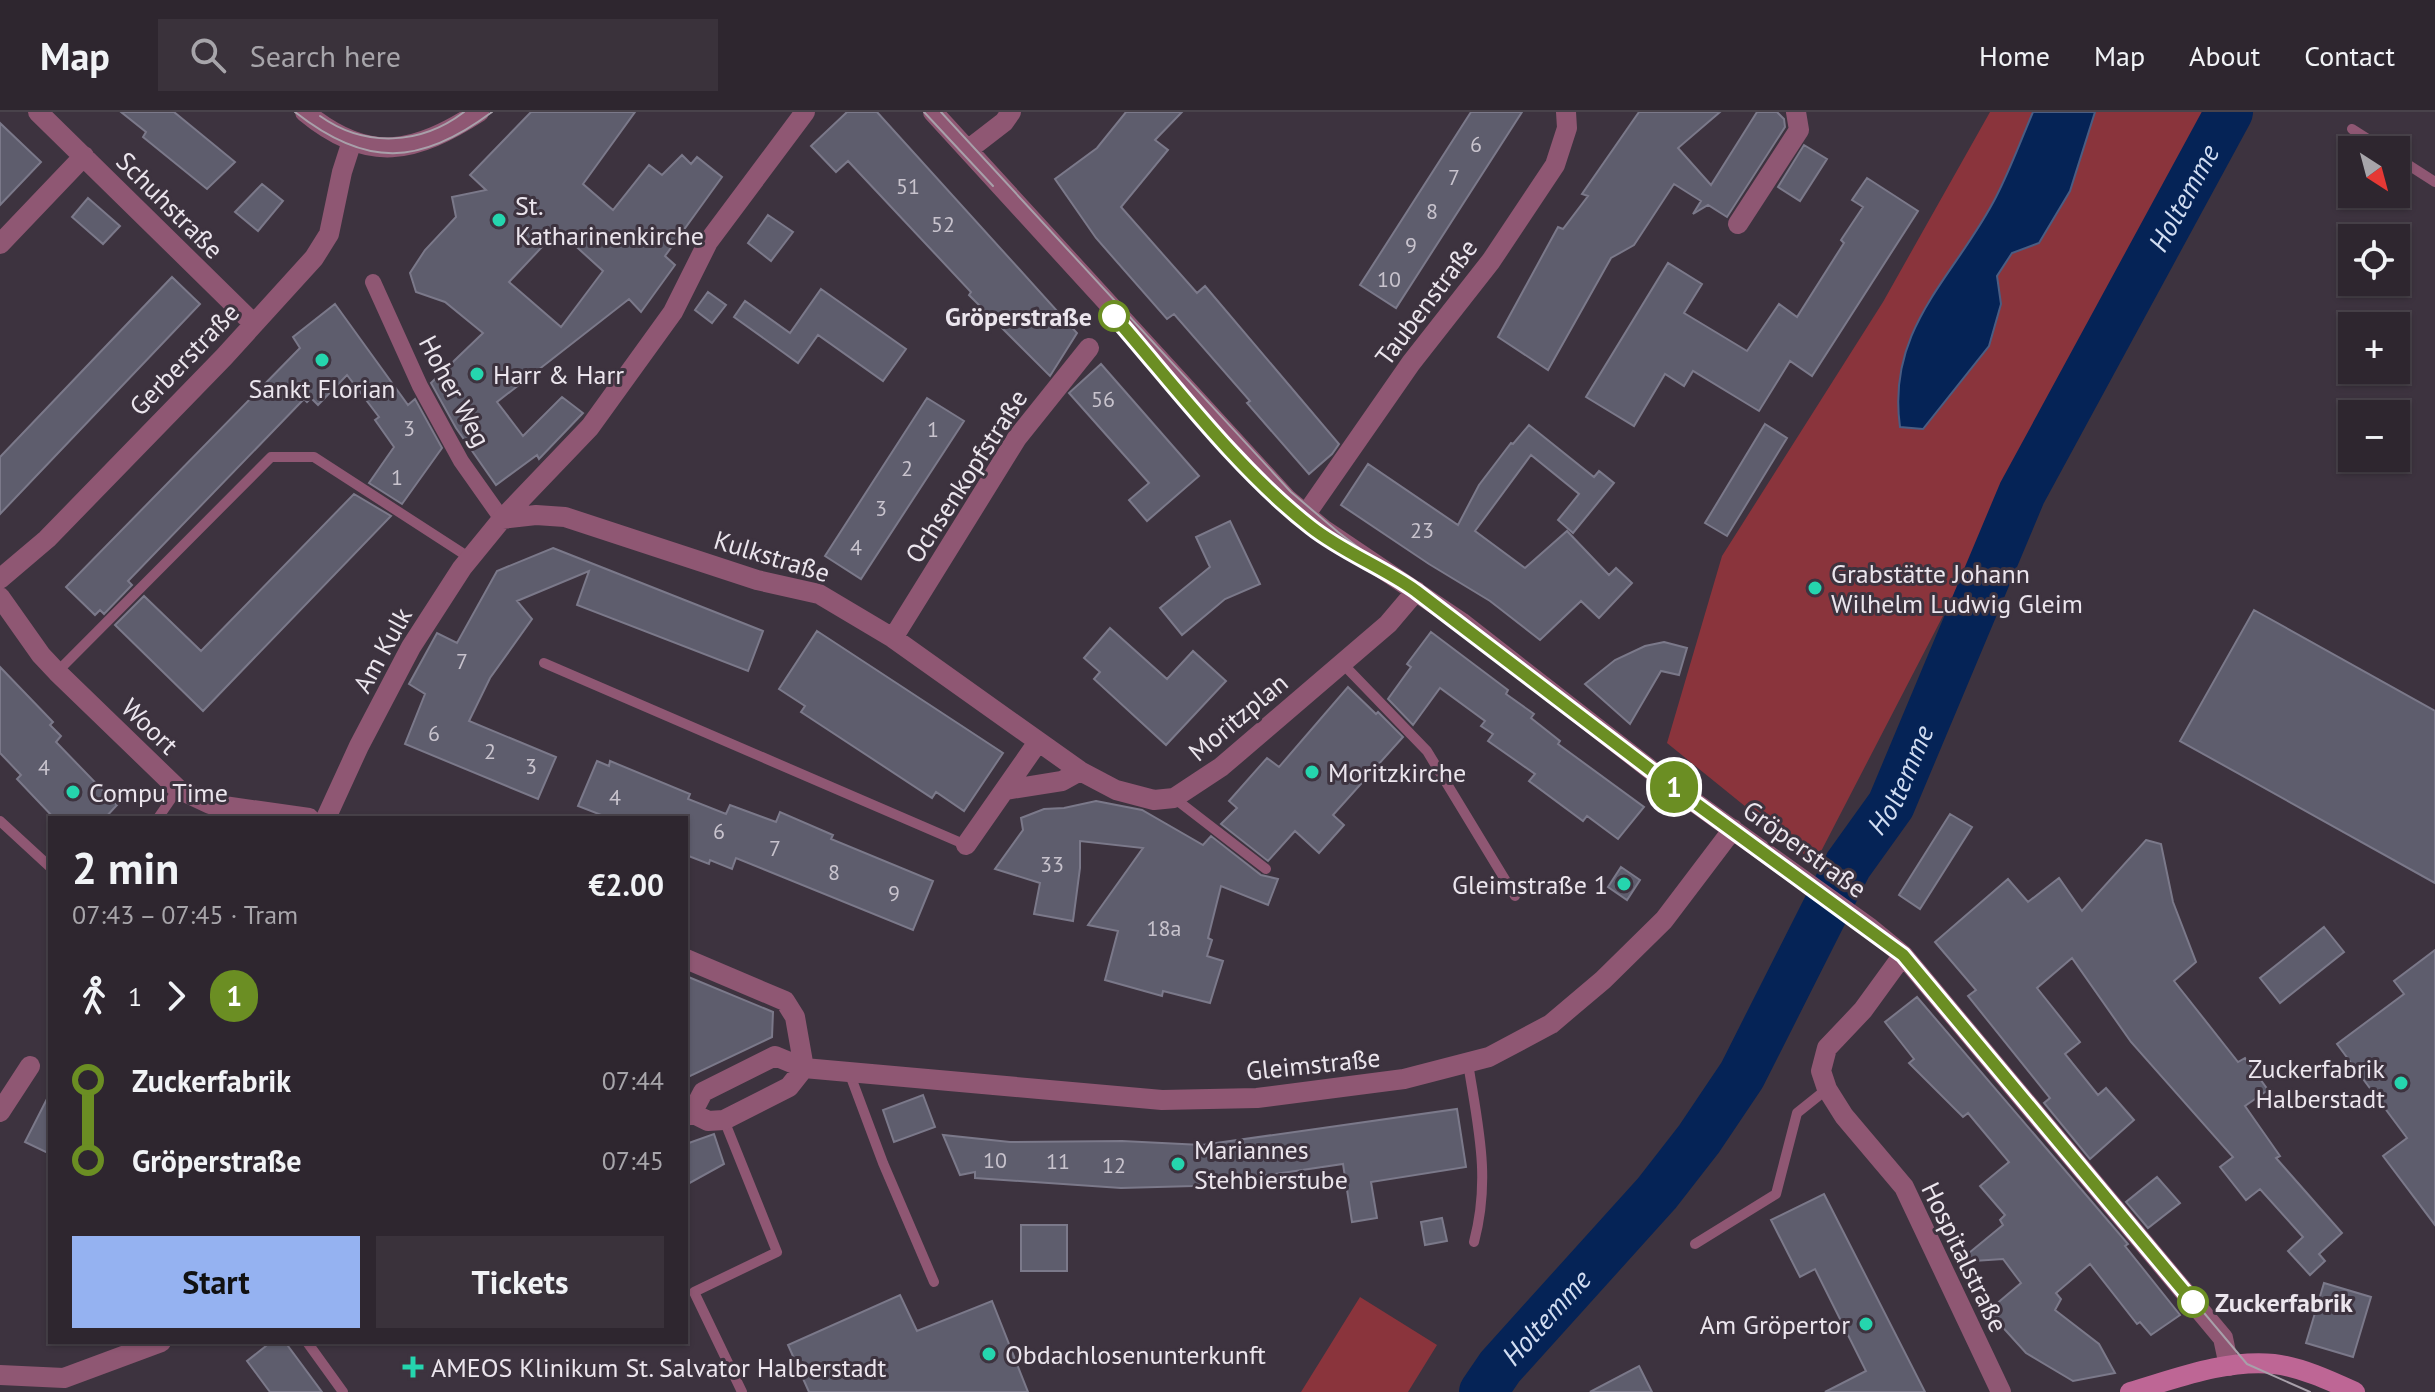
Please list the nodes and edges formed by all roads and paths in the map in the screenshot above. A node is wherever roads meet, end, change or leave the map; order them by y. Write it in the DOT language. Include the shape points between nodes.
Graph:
graph roads {
  1 [pos="38,112"];
  2 [pos="305,112"];
  3 [pos="479,112"];
  4 [pos="805,112"];
  5 [pos="933,112"];
  6 [pos="1011,112"];
  7 [pos="1566,112"];
  8 [pos="1796,112"];
  9 [pos="2352,129"];
  10 [pos="2363,136"];
  11 [pos="352,141"];
  12 [pos="969,149"];
  13 [pos="84,156"];
  14 [pos="2410,166"];
  15 [pos="2435,182"];
  16 [pos="1738,224"];
  17 [pos="0,244"];
  18 [pos="373,282"];
  19 [pos="254,324"];
  20 [pos="1089,348"];
  21 [pos="1306,514"];
  22 [pos="502,519"];
  23 [pos="470,558"];
  24 [pos="0,579"];
  25 [pos="1416,591"];
  26 [pos="0,597"];
  27 [pos="893,638"];
  28 [pos="544,663"];
  29 [pos="1342,663"];
  30 [pos="57,672"];
  31 [pos="1038,742"];
  32 [pos="1080,771"];
  33 [pos="178,789"];
  34 [pos="1005,790"];
  35 [pos="1174,798"];
  36 [pos="159,816"];
  37 [pos="295,816"];
  38 [pos="327,816"];
  39 [pos="0,821"];
  40 [pos="1733,829"];
  41 [pos="966,845"];
  42 [pos="48,865"];
  43 [pos="1266,869"];
  44 [pos="1515,896"];
  45 [pos="1903,955"];
  46 [pos="688,960"];
  47 [pos="1468,1063"];
  48 [pos="30,1066"];
  49 [pos="804,1068"];
  50 [pos="849,1072"];
  51 [pos="1827,1089"];
  52 [pos="0,1112"];
  53 [pos="689,1114"];
  54 [pos="724,1120"];
  55 [pos="1474,1242"];
  56 [pos="1695,1244"];
  57 [pos="934,1282"];
  58 [pos="156,1344"];
  59 [pos="308,1344"];
  60 [pos="2238,1365"];
  61 [pos="0,1375"];
  62 [pos="63,1385"];
  63 [pos="343,1392"];
  64 [pos="742,1392"];
  65 [pos="2001,1392"];
  66 [pos="2130,1392"];
  67 [pos="2355,1392"];
  1 -- 13 [label="street, Schuhstraße"];
  2 -- 11 [label="street"];
  3 -- 11 [label="street" via="414,145 378,147"];
  4 -- 22 [label="street, Am Kulk" via="708,242 673,312 590,427"];
  5 -- 12 [label="street, Gröperstraße"];
  6 -- 12 [label="street"];
  7 -- 21 [label="street, Taubenstraße" via="1567,128 1555,165"];
  8 -- 16 [label="street" via="1799,130"];
  9 -- 10 [label="lane"];
  11 -- 19 [label="street, Gerberstraße" via="327,238"];
  12 -- 21 [label="street, Gröperstraße" via="1266,478"];
  13 -- 17 [label="street, Schuhstraße"];
  13 -- 19 [label="street, Schuhstraße"];
  14 -- 15 [label="lane"];
  18 -- 22 [label="street, Hoher Weg" via="427,399 461,461"];
  19 -- 24 [label="street, Gerberstraße" via="47,539"];
  20 -- 27 [label="street, Ochsenkopfstraße" via="1017,438"];
  21 -- 25 [label="street, Gröperstraße"];
  22 -- 23 [label="street, Am Kulk"];
  22 -- 27 [label="street, Kulkstraße" via="536,515 594,524 757,580 819,594"];
  23 -- 30 [label="lane" via="314,457 271,457"];
  23 -- 38 [label="street, Am Kulk" via="411,647"];
  25 -- 29 [label="street, Moritzplan" via="1388,624"];
  25 -- 40 [label="street, Gröperstraße"];
  26 -- 30 [label="street, Woort"];
  27 -- 31 [label="street, Kulkstraße"];
  28 -- 41 [label="lane"];
  29 -- 35 [label="street, Moritzplan" via="1221,767"];
  29 -- 44 [label="lane" via="1427,751"];
  30 -- 33 [label="street, Woort"];
  31 -- 32 [label="street, Kulkstraße"];
  31 -- 34 [label="street"];
  32 -- 34 [label="street" via="1062,781"];
  32 -- 35 [label="street, Kulkstraße" via="1116,790 1154,800"];
  33 -- 36 [label="lane"];
  33 -- 37 [label="street, Woort" via="210,804"];
  34 -- 41 [label="street"];
  35 -- 43 [label="lane"];
  39 -- 42 [label="lane"];
  40 -- 45 [label="street, Gröperstraße"];
  40 -- 47 [label="street, Gleimstraße" via="1664,920 1603,980 1551,1024"];
  45 -- 51 [label="street" via="1827,1048 1821,1071"];
  45 -- 60 [label="street, Gröperstraße" via="2223,1338"];
  46 -- 49 [label="street" via="785,1001 795,1017"];
  47 -- 50 [label="street, Gleimstraße" via="1404,1079 1257,1098 1162,1100"];
  47 -- 55 [label="lane" via="1484,1161"];
  48 -- 52 [label="street"];
  49 -- 50 [label="street, Gleimstraße"];
  49 -- 53 [label="street, Gleimstraße" via="775,1056 703,1092"];
  49 -- 54 [label="street" via="789,1087"];
  50 -- 57 [label="lane"];
  51 -- 56 [label="lane" via="1797,1113 1776,1194"];
  51 -- 65 [label="street, Hospitalstraße" via="1904,1187"];
  53 -- 54 [label="street, Gleimstraße"];
  54 -- 64 [label="lane" via="777,1252 694,1292"];
  58 -- 62 [label="street"];
  59 -- 63 [label="lane"];
  60 -- 66 [label="main road"];
  60 -- 67 [label="main road" via="2297,1369"];
  61 -- 62 [label="street"];
}
